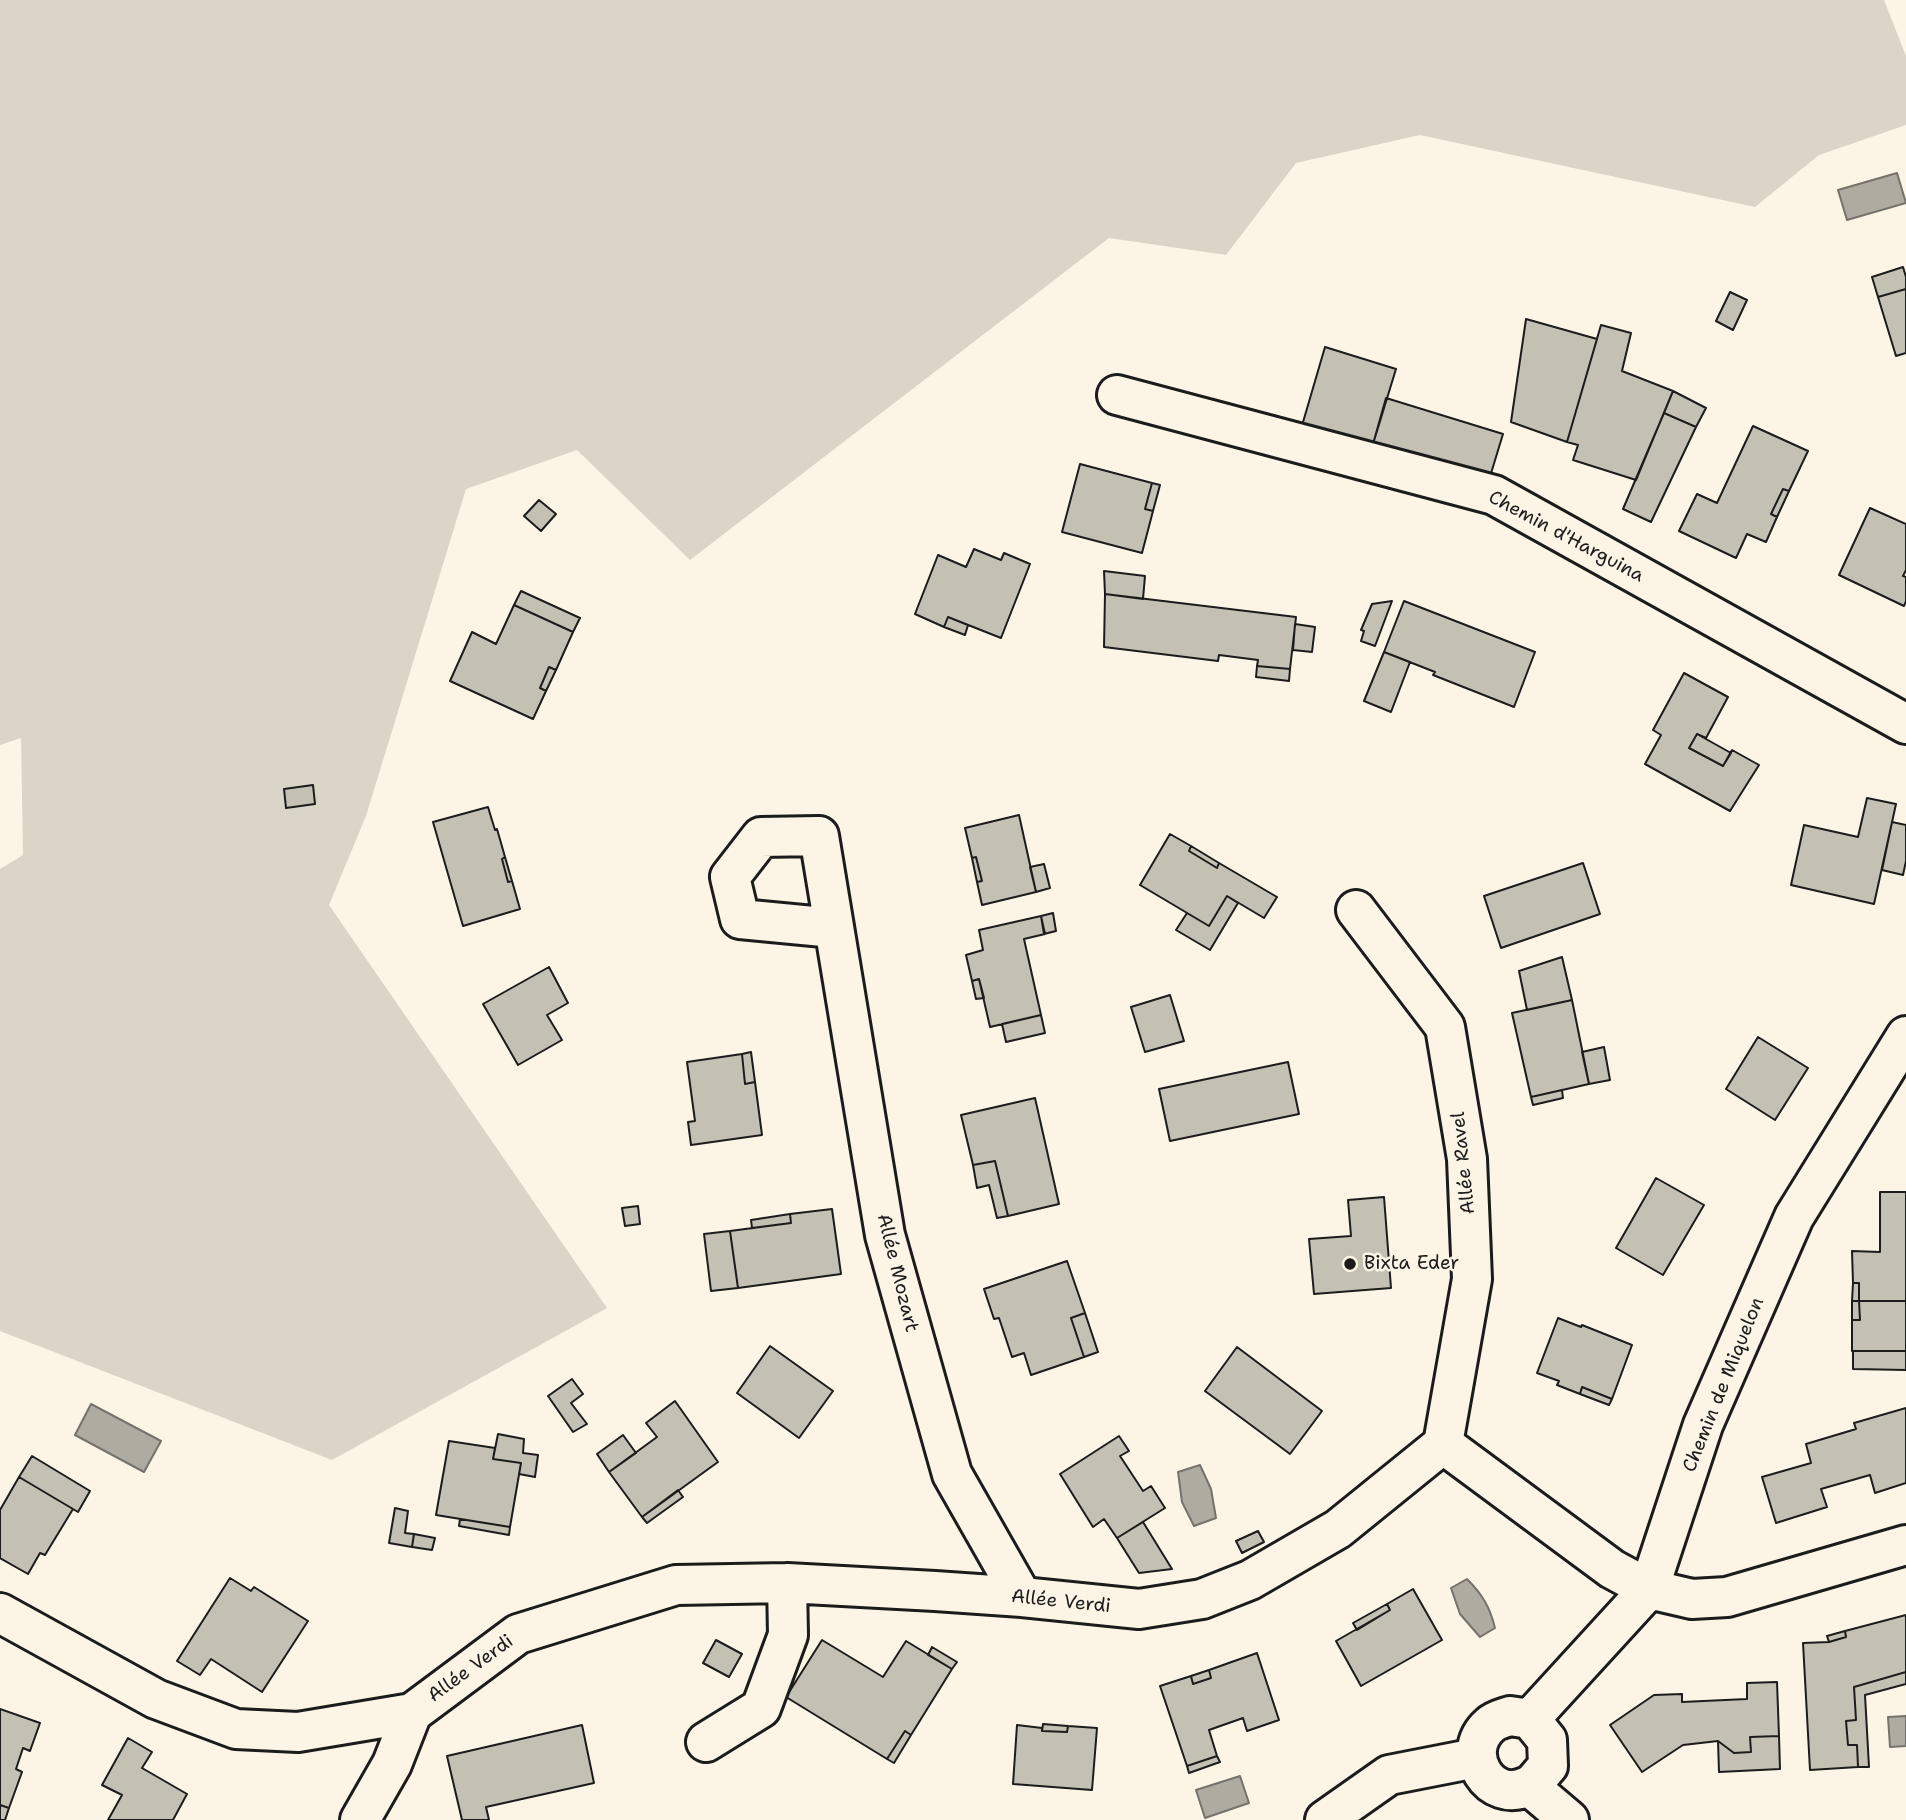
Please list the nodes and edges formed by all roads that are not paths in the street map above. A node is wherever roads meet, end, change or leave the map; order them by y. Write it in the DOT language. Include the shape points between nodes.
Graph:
graph roads {
  1 [pos="1117,394"];
  2 [pos="1906,724"];
  3 [pos="1356,910"];
  4 [pos="834,928"];
  5 [pos="1906,1036"];
  6 [pos="1443,1444"];
  7 [pos="1906,1545"];
  8 [pos="787,1583"];
  9 [pos="1649,1590"];
  10 [pos="1022,1597"];
  11 [pos="0,1613"];
  12 [pos="412,1713"];
  13 [pos="1530,1719"];
  14 [pos="706,1742"];
  15 [pos="1476,1758"];
  16 [pos="1529,1786"];
  17 [pos="360,1820"];
  18 [pos="1325,1820"];
  19 [pos="1569,1820"];
  1 -- 2 [label="street, Chemin d'Harguina" via="1494,495"];
  3 -- 6 [label="street, Allée Ravel" via="1445,1027 1465,1145 1472,1279"];
  4 -- 10 [label="street, Allée Mozart" via="892,1261 952,1474"];
  5 -- 9 [label="street, Chemin de Miquelon" via="1794,1217 1703,1425"];
  6 -- 9 [label="street" via="1612,1569"];
  6 -- 10 [label="street, Allée Verdi" via="1338,1529 1250,1580 1202,1599 1139,1609"];
  7 -- 9 [label="street" via="1727,1597 1692,1599"];
  8 -- 10 [label="street, Allée Verdi"];
  8 -- 12 [label="street, Allée Verdi" via="676,1585 518,1634"];
  8 -- 14 [label="street" via="788,1635 761,1708"];
  9 -- 13 [label="street, Chemin de Miquelon"];
  11 -- 12 [label="street, Allée Verdi" via="156,1699 236,1729 298,1732"];
  12 -- 17 [label="street, Allée Verdi" via="392,1764"];
  13 -- 15 [label="street" via="1510,1716 1492,1723 1479,1738"];
  13 -- 16 [label="street" via="1548,1740 1548,1766"];
  15 -- 16 [label="street" via="1482,1774 1495,1786 1512,1790"];
  15 -- 18 [label="street" via="1389,1775"];
  16 -- 19 [label="street"];
}
